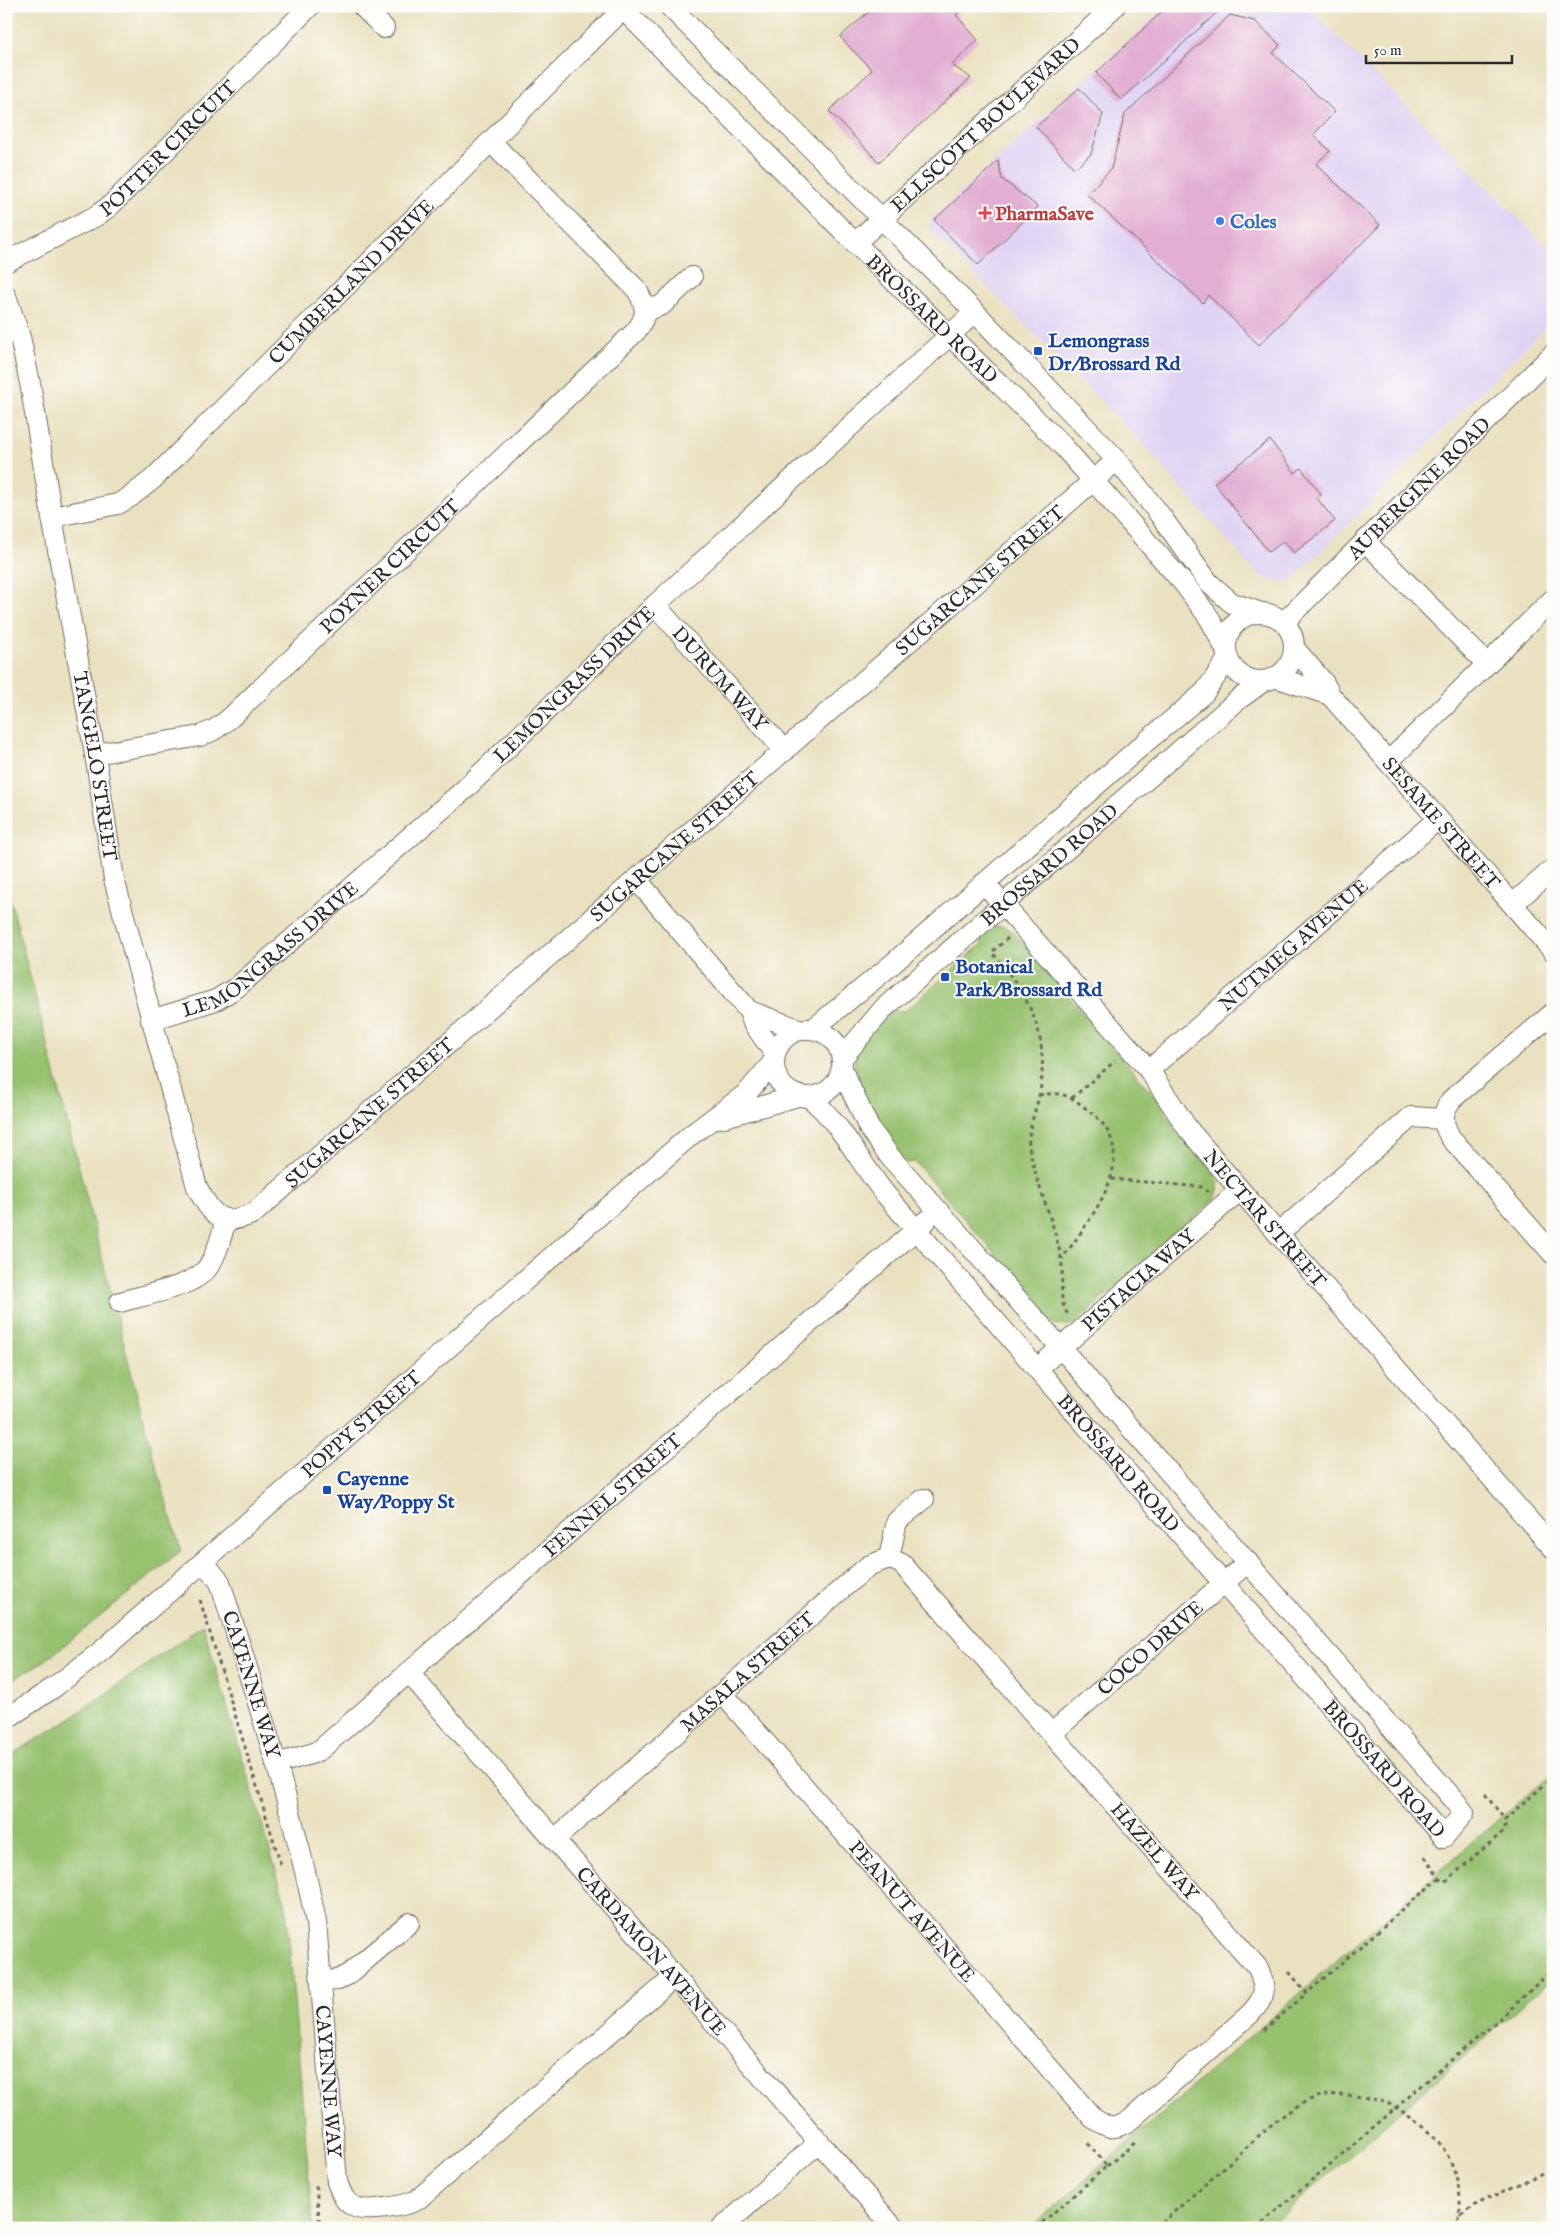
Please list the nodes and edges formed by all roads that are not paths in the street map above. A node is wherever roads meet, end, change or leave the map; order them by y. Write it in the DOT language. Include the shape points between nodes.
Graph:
graph roads {
  1 [pos="310,6"];
  2 [pos="362,6"];
  3 [pos="669,6"];
  4 [pos="1115,6"];
  5 [pos="623,7"];
  6 [pos="384,28"];
  7 [pos="491,142"];
  8 [pos="880,219"];
  9 [pos="855,243"];
  10 [pos="6,262"];
  11 [pos="692,277"];
  12 [pos="6,296"];
  13 [pos="646,311"];
  14 [pos="975,312"];
  15 [pos="951,335"];
  16 [pos="1553,354"];
  17 [pos="1117,460"];
  18 [pos="1094,481"];
  19 [pos="52,517"];
  20 [pos="1365,541"];
  21 [pos="1553,599"];
  22 [pos="655,605"];
  23 [pos="1261,613"];
  24 [pos="1284,622"];
  25 [pos="1294,648"];
  26 [pos="1227,654"];
  27 [pos="1487,664"];
  28 [pos="1269,679"];
  29 [pos="1330,695"];
  30 [pos="785,750"];
  31 [pos="95,754"];
  32 [pos="1389,761"];
  33 [pos="1438,819"];
  34 [pos="1553,869"];
  35 [pos="637,880"];
  36 [pos="984,883"];
  37 [pos="1513,904"];
  38 [pos="1003,905"];
  39 [pos="1553,951"];
  40 [pos="749,1011"];
  41 [pos="1553,1013"];
  42 [pos="151,1020"];
  43 [pos="807,1029"];
  44 [pos="775,1058"];
  45 [pos="842,1064"];
  46 [pos="1149,1070"];
  47 [pos="804,1097"];
  48 [pos="1442,1119"];
  49 [pos="710,1121"];
  50 [pos="1240,1190"];
  51 [pos="938,1211"];
  52 [pos="226,1220"];
  53 [pos="916,1230"];
  54 [pos="1278,1234"];
  55 [pos="1553,1254"];
  56 [pos="120,1302"];
  57 [pos="1061,1348"];
  58 [pos="1037,1369"];
  59 [pos="924,1499"];
  60 [pos="1553,1548"];
  61 [pos="889,1558"];
  62 [pos="1248,1562"];
  63 [pos="204,1563"];
  64 [pos="1225,1583"];
  65 [pos="409,1673"];
  66 [pos="723,1694"];
  67 [pos="6,1719"];
  68 [pos="1052,1733"];
  69 [pos="276,1764"];
  70 [pos="555,1839"];
  71 [pos="409,1923"];
  72 [pos="673,1978"];
  73 [pos="321,1981"];
  74 [pos="1103,2125"];
  75 [pos="819,2142"];
  76 [pos="722,2228"];
  77 [pos="894,2228"];
  1 -- 10 [label="street, POTTER CIRCUIT" via="110,206"];
  2 -- 6 [label="street"];
  3 -- 8 [label="street, BROSSARD ROAD"];
  4 -- 8 [label="street, ELLSCOTT BOULEVARD"];
  5 -- 7 [label="street, CUMBERLAND DRIVE"];
  5 -- 9 [label="street, BROSSARD ROAD"];
  7 -- 13 [label="street" via="628,280 637,290"];
  7 -- 19 [label="street, CUMBERLAND DRIVE" via="153,479 118,504"];
  8 -- 9 [label="street, ELLSCOTT BOULEVARD"];
  8 -- 14 [label="street, BROSSARD ROAD"];
  9 -- 15 [label="street, BROSSARD ROAD"];
  11 -- 13 [label="street" via="662,305"];
  12 -- 19 [label="street, TANGELO STREET" via="18,328 30,383"];
  13 -- 31 [label="street, POYNER CIRCUIT" via="636,331 229,719 200,736"];
  14 -- 15 [label="street, LEMONGRASS DRIVE"];
  14 -- 17 [label="street, BROSSARD ROAD"];
  15 -- 18 [label="street, BROSSARD ROAD"];
  15 -- 22 [label="street, LEMONGRASS DRIVE"];
  16 -- 20 [label="street, AUBERGINE ROAD"];
  17 -- 18 [label="street, SUGARCANE STREET"];
  17 -- 23 [label="street, BROSSARD ROAD" via="1209,583 1232,603"];
  18 -- 26 [label="street, BROSSARD ROAD" via="1185,585 1210,619"];
  18 -- 30 [label="street, SUGARCANE STREET"];
  19 -- 31 [label="street, TANGELO STREET"];
  20 -- 24 [label="street, AUBERGINE ROAD"];
  20 -- 27 [label="street"];
  21 -- 27 [label="street"];
  22 -- 30 [label="street, DURUM WAY"];
  22 -- 42 [label="street, LEMONGRASS DRIVE" via="464,790 236,988 216,1000"];
  23 -- 24 [label="street"];
  23 -- 26 [label="street" via="1250,614 1232,627"];
  24 -- 25 [label="street"];
  25 -- 28 [label="street" via="1284,671"];
  25 -- 29 [label="street, SESAME STREET" via="1324,683"];
  26 -- 28 [label="street" via="1233,669 1242,676 1252,680"];
  26 -- 36 [label="street, BROSSARD ROAD" via="1204,693 1186,710"];
  27 -- 32 [label="street"];
  28 -- 29 [label="street"];
  28 -- 38 [label="street, BROSSARD ROAD" via="1239,699"];
  29 -- 32 [label="street, SESAME STREET"];
  30 -- 35 [label="street, SUGARCANE STREET"];
  31 -- 42 [label="street, TANGELO STREET" via="114,878"];
  32 -- 33 [label="street, SESAME STREET"];
  33 -- 37 [label="street, SESAME STREET"];
  33 -- 46 [label="street, NUTMEG AVENUE"];
  34 -- 37 [label="street"];
  35 -- 40 [label="street"];
  35 -- 52 [label="street, SUGARCANE STREET" via="254,1213 238,1221"];
  36 -- 38 [label="street, NECTAR STREET"];
  36 -- 43 [label="street, BROSSARD ROAD" via="870,983"];
  37 -- 39 [label="street, SESAME STREET"];
  38 -- 45 [label="street, BROSSARD ROAD" via="884,1008"];
  38 -- 46 [label="street, NECTAR STREET"];
  40 -- 43 [label="street"];
  40 -- 44 [label="street"];
  41 -- 48 [label="street" via="1452,1099 1444,1109"];
  42 -- 52 [label="street, TANGELO STREET" via="197,1187 215,1214"];
  43 -- 44 [label="street" via="785,1038"];
  43 -- 45 [label="street" via="823,1032 832,1039 839,1048"];
  44 -- 47 [label="street" via="775,1073 780,1083"];
  44 -- 49 [label="street, POPPY STREET" via="756,1085"];
  45 -- 47 [label="street" via="838,1081 830,1089 820,1095"];
  45 -- 51 [label="street, BROSSARD ROAD" via="869,1128 890,1158"];
  46 -- 50 [label="street, NECTAR STREET" via="1188,1129"];
  47 -- 49 [label="street, POPPY STREET"];
  47 -- 53 [label="street, BROSSARD ROAD" via="834,1120 869,1174"];
  48 -- 54 [label="street" via="1411,1117"];
  48 -- 55 [label="street" via="1450,1137"];
  49 -- 63 [label="street, POPPY STREET"];
  50 -- 54 [label="street, NECTAR STREET"];
  50 -- 57 [label="street, PISTACIA WAY"];
  51 -- 53 [label="street, FENNEL STREET"];
  51 -- 57 [label="street, BROSSARD ROAD"];
  52 -- 56 [label="street" via="214,1257 198,1276"];
  53 -- 58 [label="street, BROSSARD ROAD"];
  53 -- 65 [label="street, FENNEL STREET"];
  54 -- 60 [label="street, NECTAR STREET"];
  57 -- 58 [label="street, PISTACIA WAY"];
  57 -- 62 [label="street, BROSSARD ROAD"];
  58 -- 64 [label="street, BROSSARD ROAD"];
  59 -- 61 [label="street" via="897,1521"];
  61 -- 66 [label="street, MASALA STREET" via="868,1566"];
  61 -- 68 [label="street, HAZEL WAY" via="902,1564"];
  62 -- 64 [label="street, COCO DRIVE"];
  62 -- 64 [label="street, BROSSARD ROAD" via="1464,1812 1444,1837"];
  63 -- 67 [label="street, POPPY STREET" via="99,1653"];
  63 -- 69 [label="street, CAYENNE WAY" via="220,1582"];
  64 -- 68 [label="street, COCO DRIVE"];
  65 -- 69 [label="street, FENNEL STREET" via="314,1754"];
  65 -- 70 [label="street, CARDAMON AVENUE"];
  66 -- 70 [label="street, MASALA STREET"];
  66 -- 74 [label="street, PEANUT AVENUE" via="1093,2118"];
  68 -- 74 [label="street, HAZEL WAY" via="1253,1963 1263,1982 1261,2002 1250,2014 1130,2120 1119,2127"];
  69 -- 73 [label="street, CAYENNE WAY" via="312,1898"];
  70 -- 72 [label="street, CARDAMON AVENUE"];
  71 -- 73 [label="street" via="349,1974 338,1980"];
  72 -- 73 [label="street, CAYENNE WAY" via="416,2200 407,2205 370,2208 355,2208 344,2199 337,2182"];
  72 -- 75 [label="street, CARDAMON AVENUE"];
  75 -- 76 [label="street"];
  75 -- 77 [label="street, CARDAMON AVENUE"];
}
